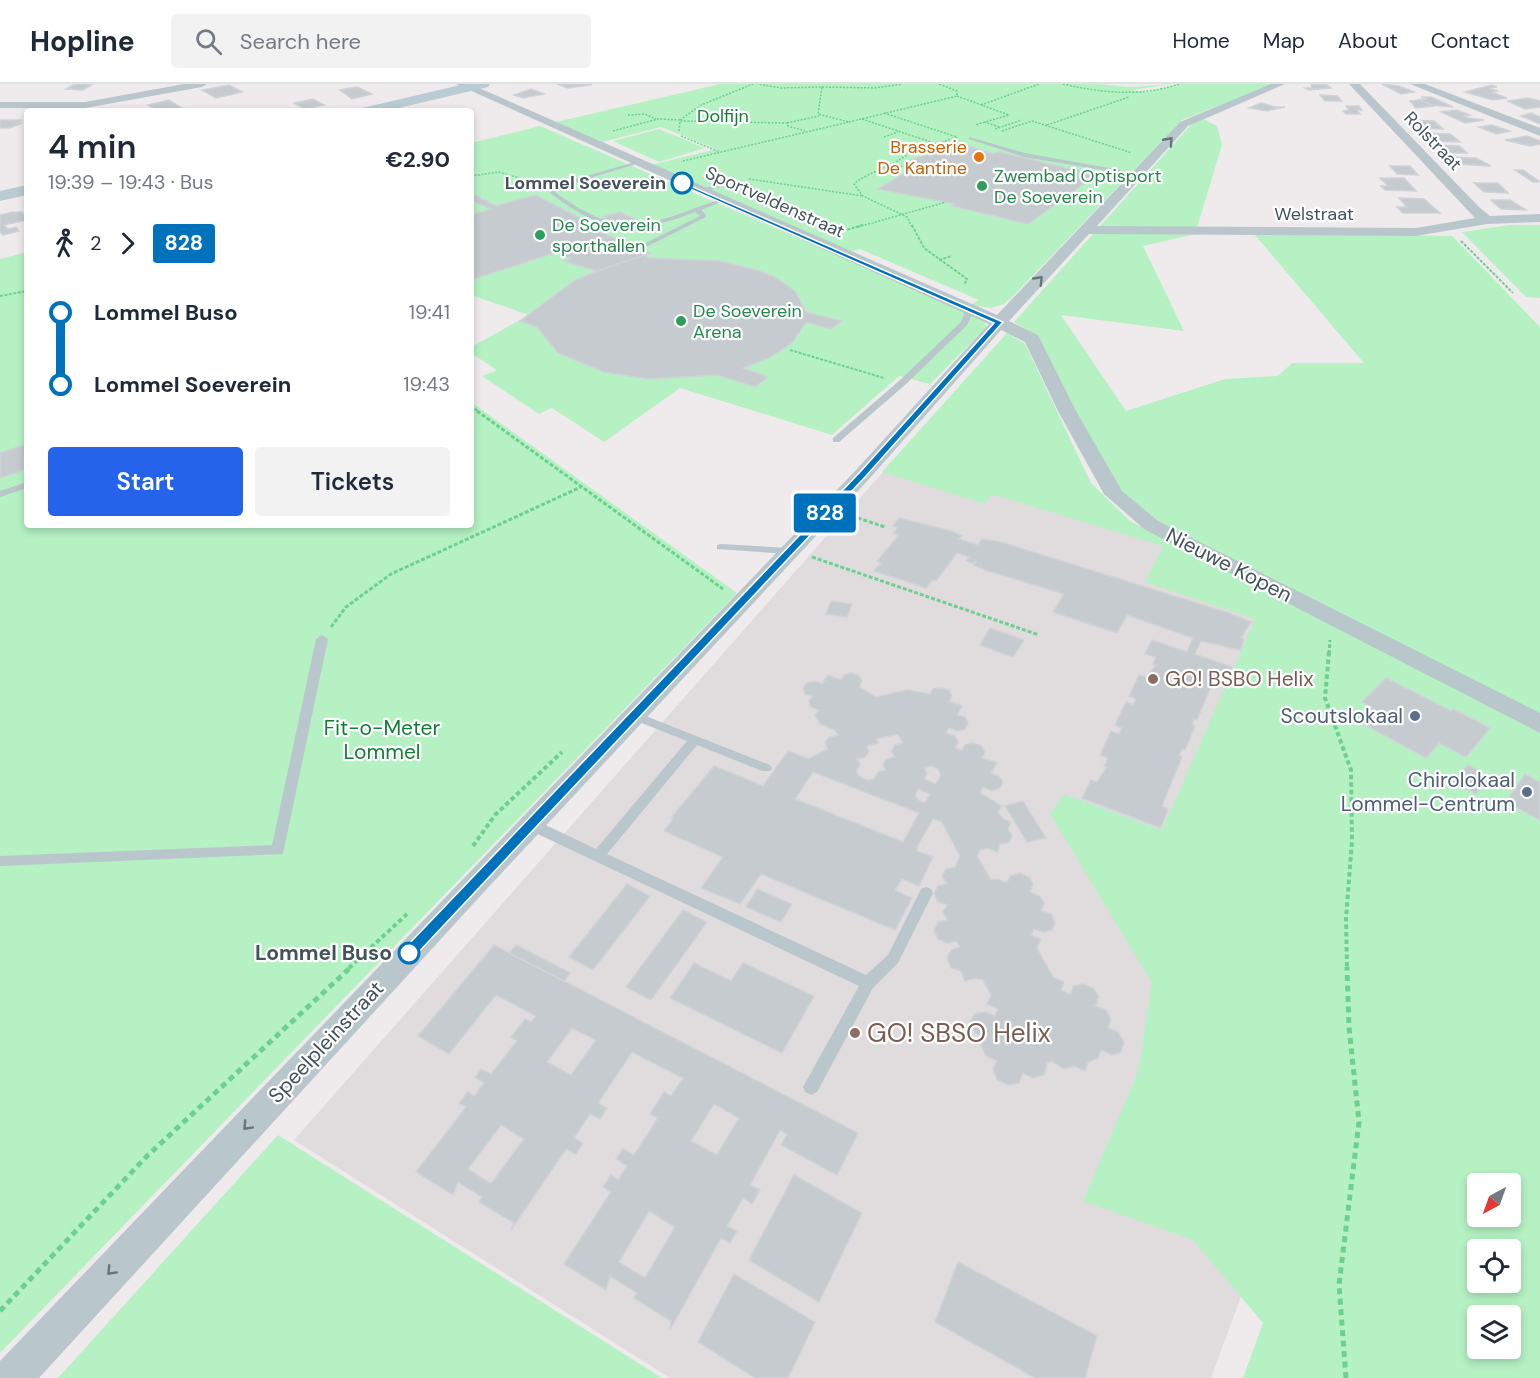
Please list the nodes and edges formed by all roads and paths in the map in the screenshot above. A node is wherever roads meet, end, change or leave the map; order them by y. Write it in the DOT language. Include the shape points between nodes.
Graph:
graph roads {
  1 [pos="173,84"];
  2 [pos="202,84"];
  3 [pos="753,84"];
  4 [pos="758,84"];
  5 [pos="902,84"];
  6 [pos="939,84"];
  7 [pos="1040,84"];
  8 [pos="1063,84"];
  9 [pos="1179,84"];
  10 [pos="1280,84"];
  11 [pos="1354,84"];
  12 [pos="1415,84"];
  13 [pos="471,85"];
  14 [pos="822,87"];
  15 [pos="130,95"];
  16 [pos="957,96"];
  17 [pos="1129,97"];
  18 [pos="0,98"];
  19 [pos="0,105"];
  20 [pos="980,105"];
  21 [pos="379,108"];
  22 [pos="884,113"];
  23 [pos="628,114"];
  24 [pos="823,116"];
  25 [pos="656,119"];
  26 [pos="861,119"];
  27 [pos="680,120"];
  28 [pos="849,122"];
  29 [pos="983,122"];
  30 [pos="787,123"];
  31 [pos="917,124"];
  32 [pos="1047,126"];
  33 [pos="966,127"];
  34 [pos="999,127"];
  35 [pos="957,130"];
  36 [pos="679,132"];
  37 [pos="809,132"];
  38 [pos="899,132"];
  39 [pos="949,132"];
  40 [pos="998,132"];
  41 [pos="1540,132"];
  42 [pos="607,133"];
  43 [pos="681,136"];
  44 [pos="956,136"];
  45 [pos="961,136"];
  46 [pos="884,137"];
  47 [pos="968,139"];
  48 [pos="937,144"];
  49 [pos="945,147"];
  50 [pos="913,148"];
  51 [pos="936,150"];
  52 [pos="721,152"];
  53 [pos="1128,160"];
  54 [pos="637,163"];
  55 [pos="889,164"];
  56 [pos="678,166"];
  57 [pos="910,168"];
  58 [pos="1138,174"];
  59 [pos="474,176"];
  60 [pos="749,179"];
  61 [pos="535,185"];
  62 [pos="724,185"];
  63 [pos="555,187"];
  64 [pos="24,190"];
  65 [pos="699,190"];
  66 [pos="0,196"];
  67 [pos="863,196"];
  68 [pos="723,201"];
  69 [pos="946,202"];
  70 [pos="695,209"];
  71 [pos="901,215"];
  72 [pos="1540,218"];
  73 [pos="1487,220"];
  74 [pos="1448,228"];
  75 [pos="1087,230"];
  76 [pos="844,231"];
  77 [pos="639,248"];
  78 [pos="952,256"];
  79 [pos="938,260"];
  80 [pos="957,289"];
  81 [pos="24,292"];
  82 [pos="1513,293"];
  83 [pos="0,296"];
  84 [pos="966,306"];
  85 [pos="999,322"];
  86 [pos="790,350"];
  87 [pos="903,383"];
  88 [pos="474,408"];
  89 [pos="836,440"];
  90 [pos="24,486"];
  91 [pos="582,487"];
  92 [pos="0,494"];
  93 [pos="829,509"];
  94 [pos="885,527"];
  95 [pos="721,547"];
  96 [pos="791,548"];
  97 [pos="732,594"];
  98 [pos="715,596"];
  99 [pos="1335,619"];
  100 [pos="1039,635"];
  101 [pos="322,639"];
  102 [pos="633,715"];
  103 [pos="1540,724"];
  104 [pos="696,740"];
  105 [pos="570,745"];
  106 [pos="766,768"];
  107 [pos="530,824"];
  108 [pos="472,848"];
  109 [pos="598,855"];
  110 [pos="0,861"];
  111 [pos="926,893"];
  112 [pos="410,912"];
  113 [pos="868,983"];
  114 [pos="811,1087"];
  115 [pos="0,1311"];
  116 [pos="12,1378"];
  117 [pos="1346,1378"];
  1 -- 15 [label="street"];
  2 -- 15 [label="street"];
  3 -- 27 [label="path" via="695,107"];
  4 -- 14 [label="path"];
  5 -- 14 [label="path"];
  6 -- 16 [label="path" via="954,88"];
  7 -- 20 [label="path"];
  8 -- 9 [label="path" via="1130,92 1168,89"];
  58 -- 10 [label="street, Speelpleinstraat, one-way" via="1184,124"];
  11 -- 73 [label="street, Rolstraat"];
  12 -- 41 [label="street"];
  13 -- 21 [label="main road"];
  13 -- 54 [label="street, Sportveldenstraat"];
  14 -- 24 [label="path" via="818,114"];
  15 -- 18 [label="street"];
  15 -- 19 [label="street" via="68,106"];
  16 -- 20 [label="path"];
  16 -- 22 [label="path"];
  17 -- 32 [label="path"];
  20 -- 29 [label="path" via="1009,114"];
  22 -- 26 [label="path"];
  22 -- 31 [label="path"];
  23 -- 25 [label="path"];
  24 -- 28 [label="path"];
  24 -- 30 [label="path"];
  25 -- 27 [label="path"];
  25 -- 42 [label="path" via="646,125 631,124"];
  26 -- 28 [label="path"];
  26 -- 38 [label="path"];
  27 -- 30 [label="path"];
  27 -- 36 [label="path"];
  28 -- 37 [label="path"];
  29 -- 33 [label="path"];
  29 -- 34 [label="path"];
  30 -- 37 [label="path"];
  31 -- 39 [label="path"];
  31 -- 45 [label="path"];
  32 -- 40 [label="path" via="1032,121"];
  32 -- 53 [label="path" via="1125,150 1133,154"];
  35 -- 39 [label="path"];
  37 -- 52 [label="path"];
  38 -- 46 [label="path"];
  38 -- 48 [label="path"];
  39 -- 44 [label="path"];
  43 -- 52 [label="path"];
  44 -- 48 [label="path"];
  47 -- 49 [label="path"];
  47 -- 58 [label="lane" via="1024,155"];
  48 -- 49 [label="path"];
  49 -- 51 [label="path"];
  50 -- 55 [label="path" via="910,154"];
  52 -- 56 [label="path"];
  54 -- 63 [label="lane"];
  54 -- 65 [label="street, Sportveldenstraat"];
  55 -- 57 [label="path"];
  55 -- 67 [label="path" via="862,176 855,184"];
  58 -- 75 [label="street, Speelpleinstraat"];
  59 -- 61 [label="path" via="499,172"];
  60 -- 67 [label="path"];
  61 -- 63 [label="lane"];
  62 -- 65 [label="lane"];
  63 -- 70 [label="lane" via="552,192 564,200 618,226 641,226"];
  64 -- 66 [label="main road"];
  65 -- 68 [label="street, Sportveldenstraat"];
  67 -- 71 [label="path"];
  68 -- 70 [label="lane"];
  68 -- 84 [label="street, Sportveldenstraat"];
  69 -- 71 [label="path"];
  70 -- 77 [label="lane" via="704,216"];
  71 -- 76 [label="path"];
  71 -- 79 [label="path" via="907,217 924,248"];
  72 -- 73 [label="street, Welstraat"];
  73 -- 74 [label="street, Welstraat"];
  74 -- 75 [label="street, Welstraat" via="1416,232"];
  74 -- 82 [label="path"];
  85 -- 75 [label="street, Speelpleinstraat, one-way"];
  78 -- 79 [label="path"];
  79 -- 80 [label="path" via="967,279"];
  81 -- 83 [label="path"];
  84 -- 85 [label="street, Sportveldenstraat"];
  84 -- 87 [label="lane" via="964,323"];
  85 -- 93 [label="street, Speelpleinstraat"];
  85 -- 99 [label="street, Nieuwe Kopen" via="1032,339 1086,448 1114,494 1131,511 1151,525"];
  86 -- 87 [label="path"];
  87 -- 89 [label="lane"];
  88 -- 91 [label="path"];
  90 -- 92 [label="lane"];
  91 -- 97 [label="path"];
  91 -- 101 [label="path" via="391,574 346,608"];
  93 -- 94 [label="path"];
  93 -- 96 [label="street, Speelpleinstraat"];
  95 -- 96 [label="lane"];
  96 -- 97 [label="street, Speelpleinstraat"];
  96 -- 100 [label="path"];
  97 -- 98 [label="path"];
  97 -- 102 [label="street, Speelpleinstraat"];
  99 -- 103 [label="street, Nieuwe Kopen"];
  99 -- 117 [label="path" via="1330,632 1325,698 1351,770 1352,841 1346,940 1349,1027 1359,1122 1339,1285"];
  101 -- 110 [label="lane" via="278,850"];
  102 -- 104 [label="lane"];
  102 -- 107 [label="street, Speelpleinstraat"];
  104 -- 106 [label="lane"];
  104 -- 109 [label="lane"];
  105 -- 108 [label="path" via="495,815"];
  107 -- 109 [label="lane"];
  107 -- 116 [label="street, Speelpleinstraat, one-way"];
  109 -- 113 [label="lane"];
  111 -- 113 [label="lane" via="893,959"];
  112 -- 115 [label="path" via="147,1156"];
  113 -- 114 [label="lane"];
}
